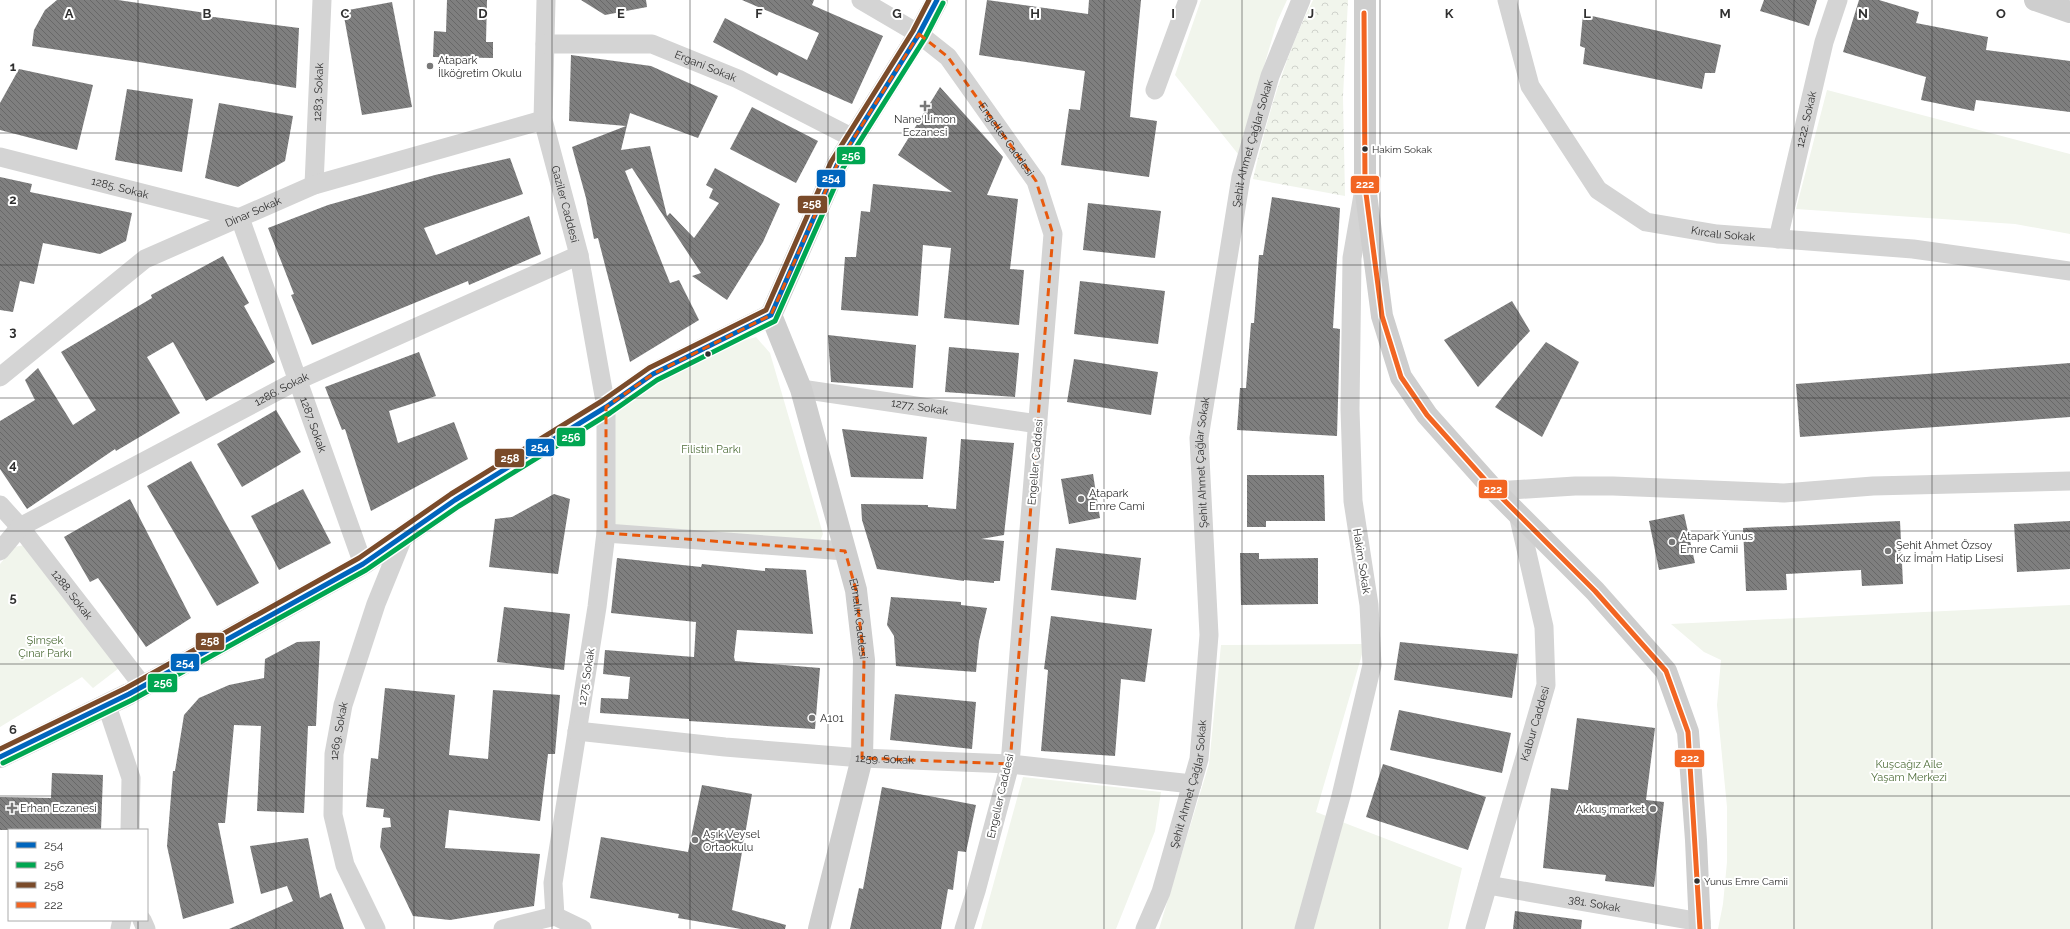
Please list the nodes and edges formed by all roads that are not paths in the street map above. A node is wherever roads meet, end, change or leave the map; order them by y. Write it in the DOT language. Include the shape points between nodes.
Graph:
graph roads {
  1 [pos="546,0"];
  2 [pos="861,0"];
  3 [pos="937,0"];
  4 [pos="1188,0"];
  5 [pos="1301,0"];
  6 [pos="1365,0"];
  7 [pos="1508,0"];
  8 [pos="1838,0"];
  9 [pos="2035,0"];
  10 [pos="318,1"];
  11 [pos="2070,12"];
  12 [pos="918,34"];
  13 [pos="545,44"];
  14 [pos="1155,90"];
  15 [pos="543,120"];
  16 [pos="853,138"];
  17 [pos="0,157"];
  18 [pos="314,185"];
  19 [pos="1365,186"];
  20 [pos="240,218"];
  21 [pos="1778,239"];
  22 [pos="580,255"];
  23 [pos="2070,270"];
  24 [pos="771,315"];
  25 [pos="0,377"];
  26 [pos="298,380"];
  27 [pos="801,390"];
  28 [pos="606,407"];
  29 [pos="1038,424"];
  30 [pos="2070,481"];
  31 [pos="1494,490"];
  32 [pos="0,505"];
  33 [pos="1518,514"];
  34 [pos="20,527"];
  35 [pos="606,533"];
  36 [pos="404,536"];
  37 [pos="0,551"];
  38 [pos="845,551"];
  39 [pos="362,564"];
  40 [pos="143,686"];
  41 [pos="107,706"];
  42 [pos="577,732"];
  43 [pos="0,758"];
  44 [pos="862,758"];
  45 [pos="1010,764"];
  46 [pos="1192,784"];
  47 [pos="130,829"];
  48 [pos="1488,885"];
  49 [pos="556,916"];
  50 [pos="1700,926"];
  51 [pos="376,929"];
  52 [pos="503,929"];
  53 [pos="582,929"];
  54 [pos="819,929"];
  55 [pos="964,929"];
  56 [pos="1145,929"];
  57 [pos="1304,929"];
  58 [pos="1475,929"];
  1 -- 13 [label="street, Gaziler Caddesi"];
  2 -- 12 [label="street, Engeller Caddesi"];
  3 -- 12 [label="street"];
  4 -- 14 [label="street"];
  5 -- 46 [label="street, Şehit Ahmet Çağlar Sokak" via="1270,76 1241,177 1199,438 1208,635 1199,759"];
  6 -- 19 [label="street"];
  7 -- 21 [label="street, Kırcalı Sokak" via="1530,86 1598,190 1646,222 1717,234"];
  8 -- 21 [label="street, 1222. Sokak" via="1824,42"];
  9 -- 11 [label="street"];
  10 -- 18 [label="street, 1283. Sokak"];
  12 -- 16 [label="street"];
  12 -- 29 [label="street, Engeller Caddesi" via="948,57 1032,175 1053,234"];
  13 -- 15 [label="street, Gaziler Caddesi"];
  13 -- 16 [label="street, Ergani Sokak" via="652,44 738,79"];
  15 -- 18 [label="street, Dinar Sokak"];
  15 -- 22 [label="street, Gaziler Caddesi"];
  16 -- 24 [label="street" via="837,165"];
  17 -- 20 [label="street, 1285. Sokak"];
  18 -- 20 [label="street, Dinar Sokak"];
  19 -- 31 [label="street" via="1382,316 1401,377 1427,415"];
  19 -- 57 [label="street, Hakim Sokak" via="1352,258 1350,409 1353,501 1369,605 1372,665 1341,796"];
  20 -- 25 [label="street, Dinar Sokak" via="145,259"];
  20 -- 26 [label="street, 1287. Sokak"];
  21 -- 23 [label="street, Kırcalı Sokak" via="1913,250"];
  22 -- 26 [label="street, 1286. Sokak"];
  22 -- 28 [label="street, Gaziler Caddesi"];
  24 -- 27 [label="street, Elmalık Caddesi"];
  24 -- 28 [label="street" via="653,374"];
  26 -- 34 [label="street, 1286. Sokak"];
  26 -- 39 [label="street, 1287. Sokak"];
  27 -- 29 [label="street, 1277. Sokak"];
  27 -- 38 [label="street, Elmalık Caddesi"];
  28 -- 35 [label="street, 1275. Sokak"];
  28 -- 36 [label="street" via="455,500"];
  29 -- 45 [label="street, Engeller Caddesi"];
  30 -- 31 [label="street" via="1873,486 1784,492 1605,486"];
  31 -- 33 [label="street"];
  32 -- 34 [label="street, 1288. Sokak"];
  33 -- 48 [label="street, Kalbur Caddesi" via="1544,627 1546,685"];
  33 -- 50 [label="street" via="1595,591 1666,671 1688,732"];
  34 -- 37 [label="street, 1286. Sokak"];
  34 -- 40 [label="street, 1288. Sokak"];
  35 -- 38 [label="street"];
  35 -- 42 [label="street, 1275. Sokak"];
  36 -- 39 [label="street"];
  36 -- 51 [label="street, 1269. Sokak" via="376,604 343,705 334,754 333,815 346,864"];
  38 -- 44 [label="street, Elmalık Caddesi" via="856,590 864,660"];
  39 -- 40 [label="street"];
  40 -- 41 [label="street"];
  41 -- 43 [label="street"];
  41 -- 47 [label="street" via="131,778"];
  42 -- 44 [label="street, 1259. Sokak"];
  42 -- 49 [label="street, 1275. Sokak" via="553,883"];
  44 -- 45 [label="street, 1259. Sokak"];
  44 -- 54 [label="street, Elmalık Caddesi"];
  45 -- 46 [label="street, 1259. Sokak"];
  45 -- 55 [label="street, Engeller Caddesi"];
  46 -- 56 [label="street, Şehit Ahmet Çağlar Sokak" via="1161,892"];
  48 -- 50 [label="street, 381. Sokak"];
  48 -- 58 [label="street, Kalbur Caddesi"];
  49 -- 52 [label="street"];
  49 -- 53 [label="street"];
}
